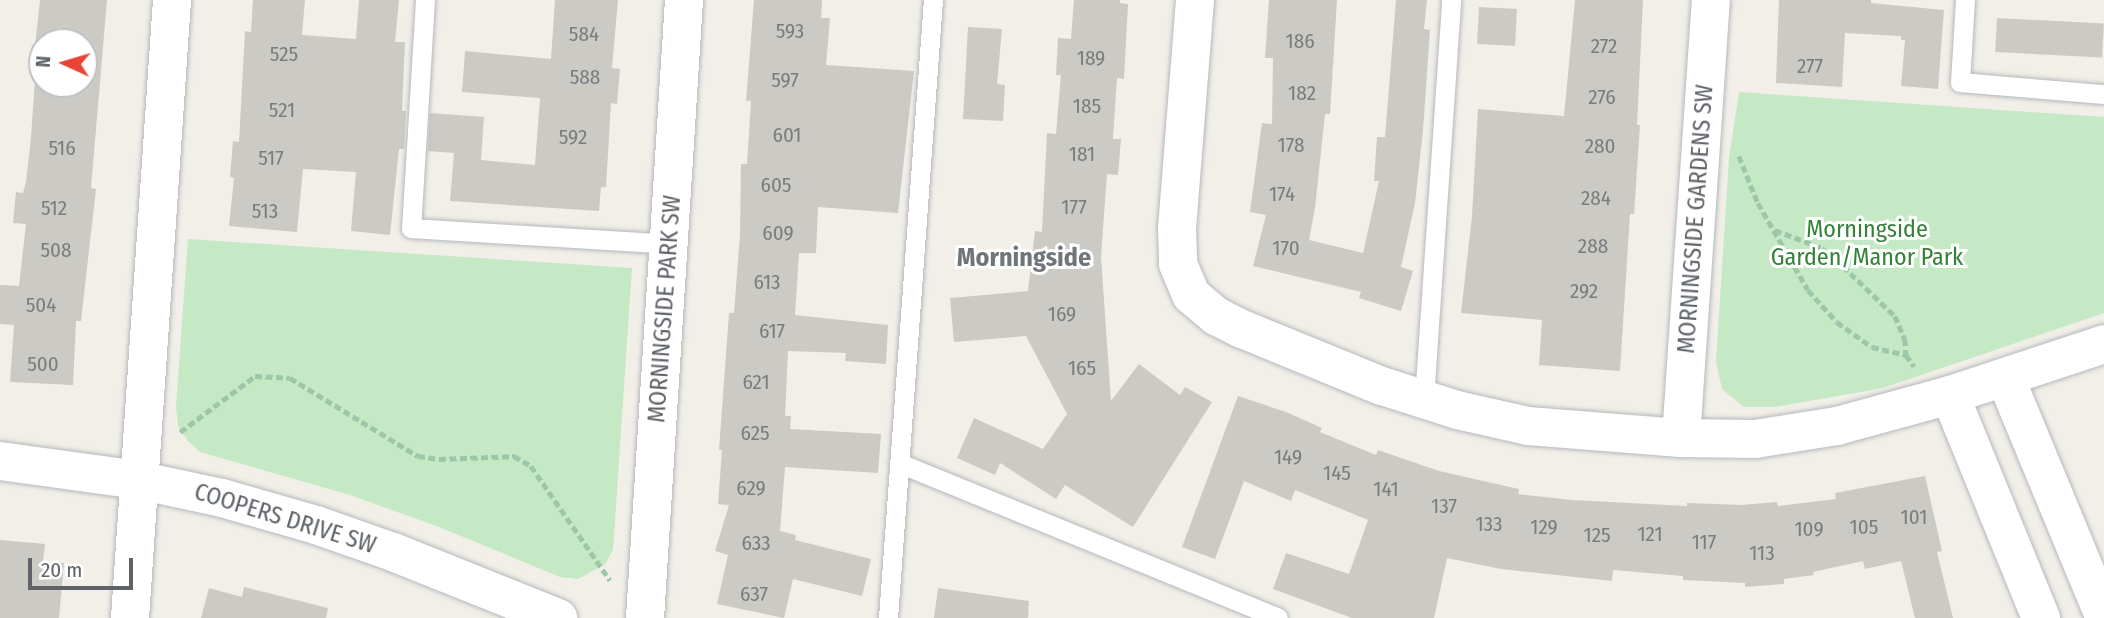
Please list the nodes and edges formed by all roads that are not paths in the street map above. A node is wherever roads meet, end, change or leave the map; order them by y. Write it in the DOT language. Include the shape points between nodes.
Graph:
graph roads {
  1 [pos="172,0"];
  2 [pos="425,0"];
  3 [pos="684,0"];
  4 [pos="933,0"];
  5 [pos="1195,0"];
  6 [pos="1451,0"];
  7 [pos="1711,0"];
  8 [pos="1965,0"];
  9 [pos="2104,94"];
  10 [pos="669,244"];
  11 [pos="2104,344"];
  12 [pos="2005,377"];
  13 [pos="1943,397"];
  14 [pos="1424,399"];
  15 [pos="1681,438"];
  16 [pos="0,461"];
  17 [pos="899,463"];
  18 [pos="156,484"];
  19 [pos="2104,614"];
  20 [pos="130,618"];
  21 [pos="558,618"];
  22 [pos="645,618"];
  23 [pos="888,618"];
  24 [pos="1278,618"];
  25 [pos="2042,618"];
  1 -- 18 [label="street"];
  2 -- 10 [label="lane" via="411,228"];
  3 -- 10 [label="street, MORNINGSIDE PARK SW"];
  4 -- 17 [label="lane"];
  5 -- 14 [label="street" via="1177,228 1178,264 1191,295 1216,316 1242,329"];
  6 -- 14 [label="lane"];
  7 -- 15 [label="street, MORNINGSIDE GARDENS SW"];
  8 -- 9 [label="lane" via="1960,82"];
  10 -- 22 [label="street, MORNINGSIDE PARK SW"];
  11 -- 12 [label="street"];
  12 -- 13 [label="street"];
  12 -- 19 [label="street"];
  13 -- 15 [label="street" via="1837,426 1769,437"];
  13 -- 25 [label="street"];
  14 -- 15 [label="street" via="1528,426"];
  16 -- 18 [label="street, COOPERS DRIVE SW"];
  17 -- 23 [label="lane"];
  17 -- 24 [label="lane"];
  18 -- 20 [label="street"];
  18 -- 21 [label="street, COOPERS DRIVE SW" via="316,525"];
}
